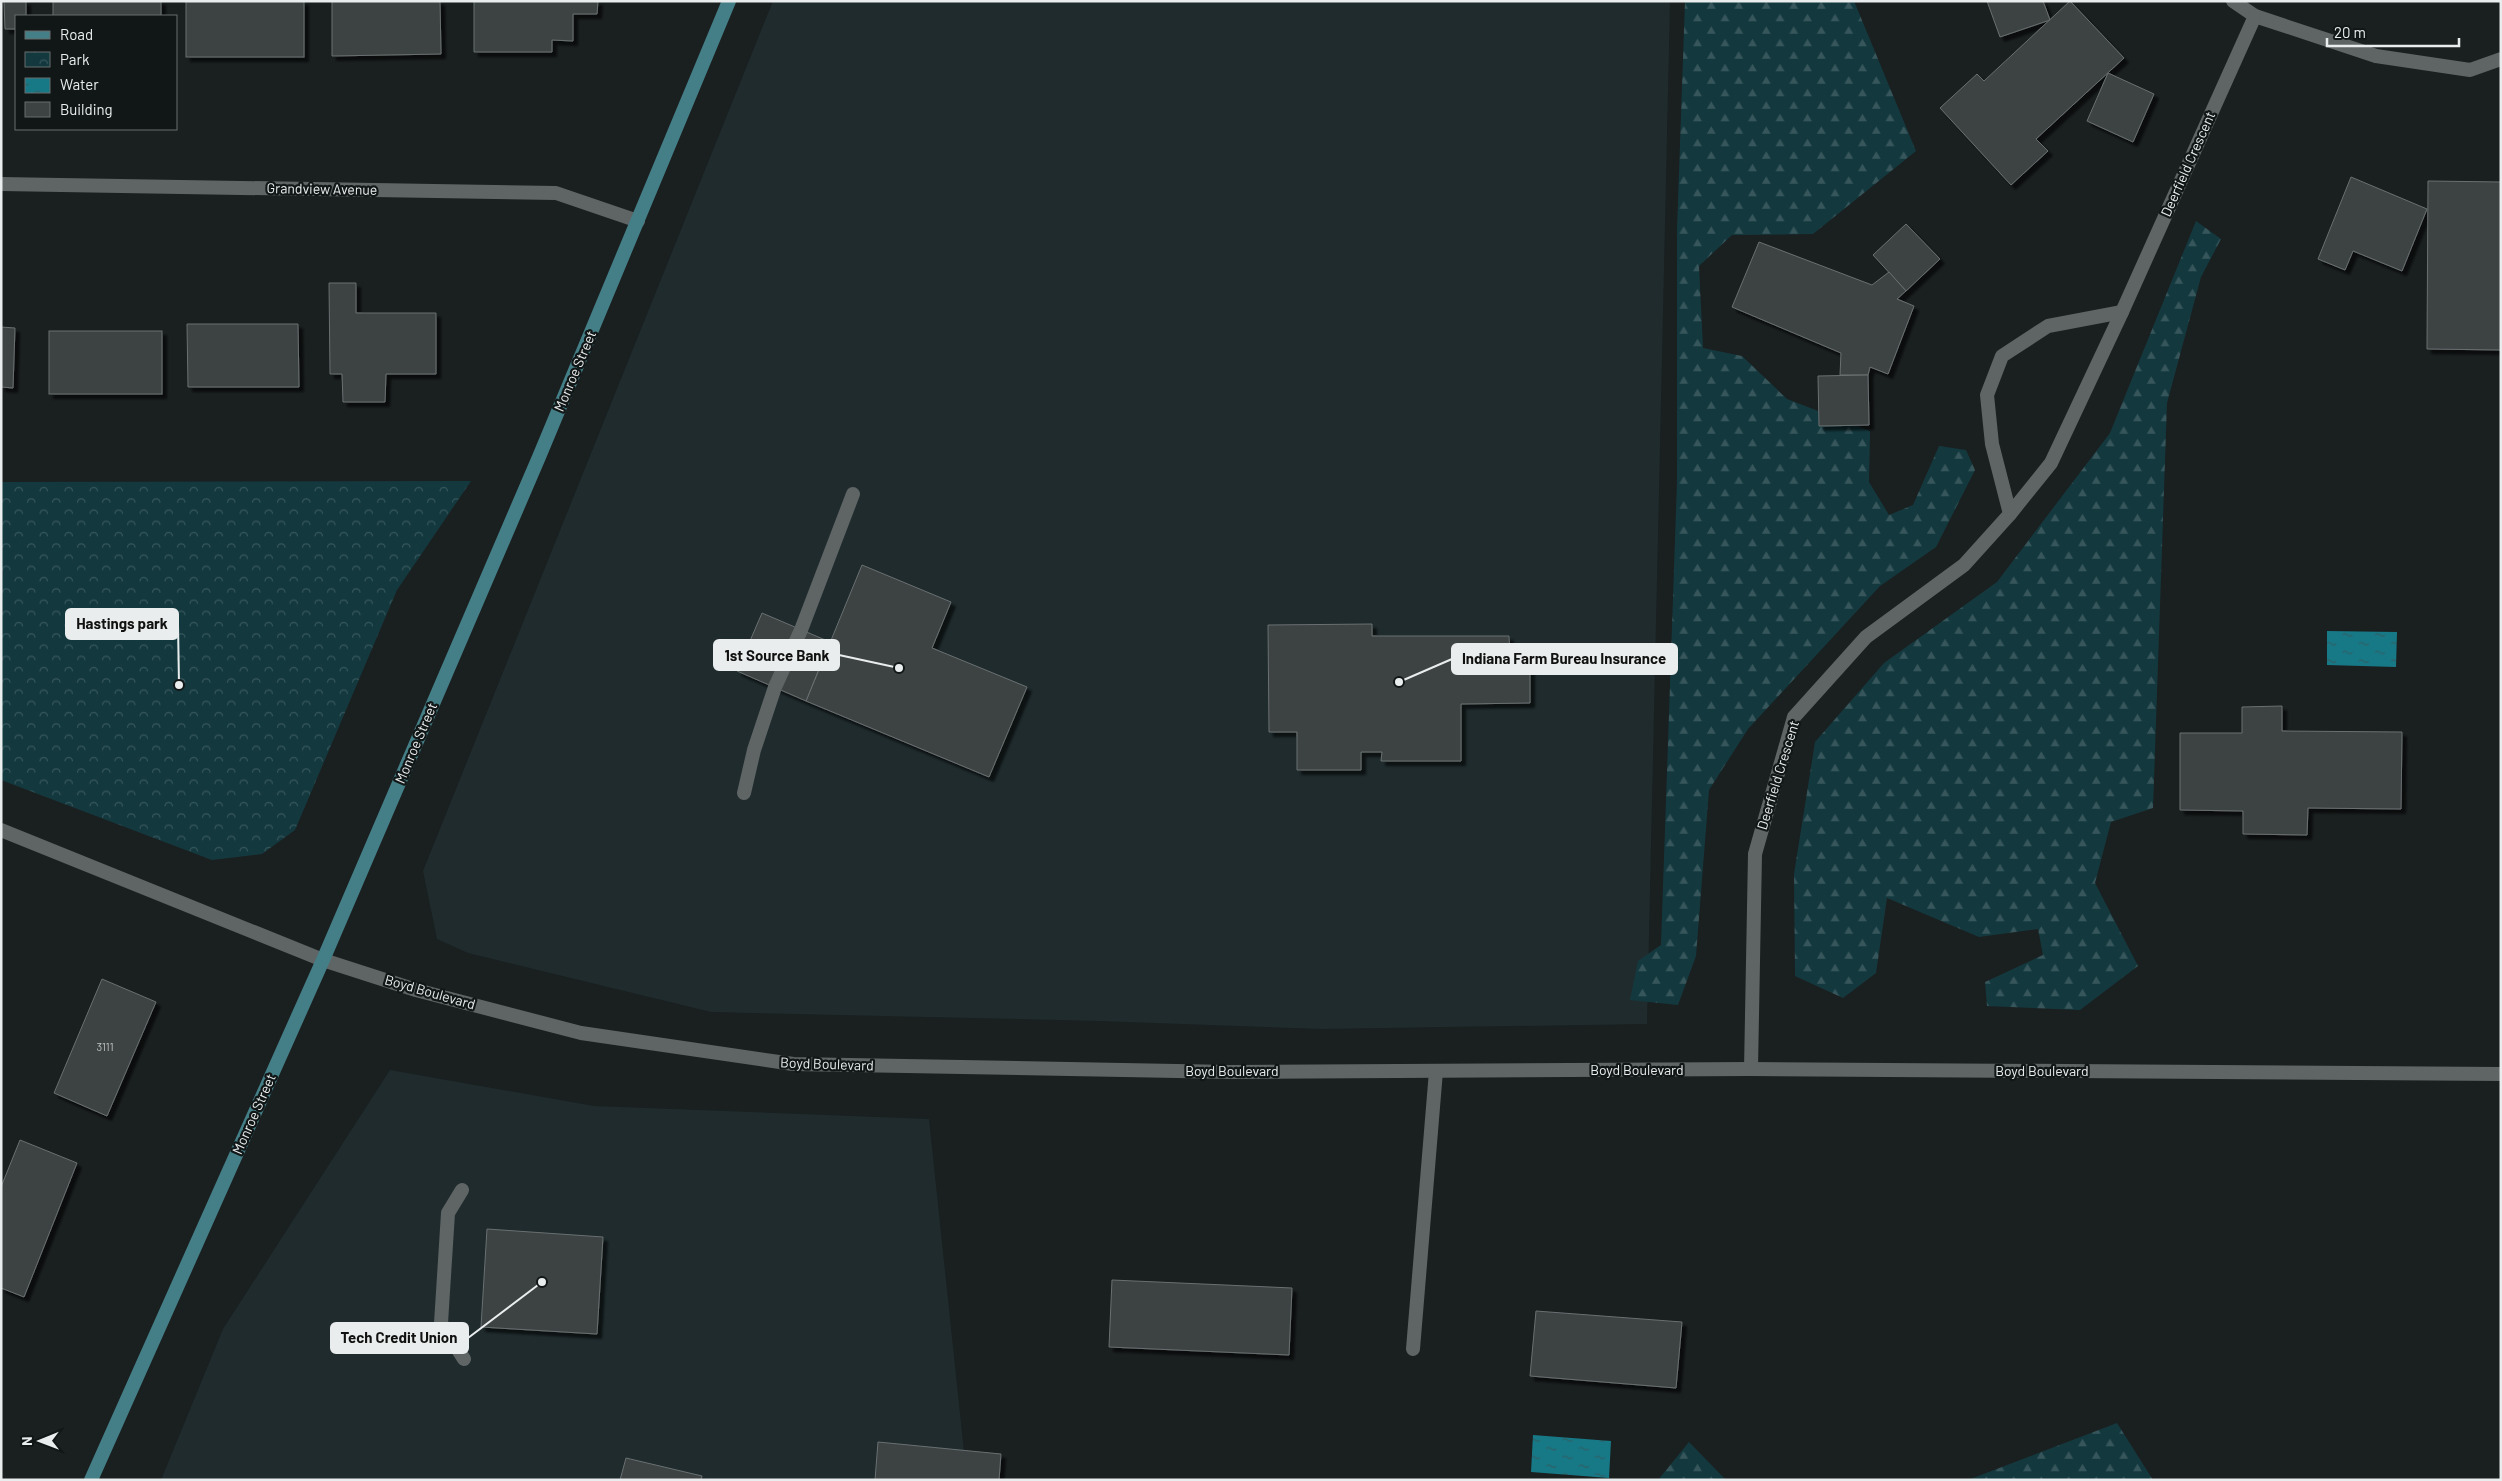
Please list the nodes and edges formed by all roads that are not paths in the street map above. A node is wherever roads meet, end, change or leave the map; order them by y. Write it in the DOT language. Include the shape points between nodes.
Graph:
graph roads {
  1 [pos="729,1"];
  2 [pos="2233,1"];
  3 [pos="2255,16"];
  4 [pos="2501,59"];
  5 [pos="1,184"];
  6 [pos="638,221"];
  7 [pos="2122,312"];
  8 [pos="853,494"];
  9 [pos="2010,514"];
  10 [pos="744,793"];
  11 [pos="1,830"];
  12 [pos="324,960"];
  13 [pos="1751,1069"];
  14 [pos="1436,1071"];
  15 [pos="2501,1074"];
  16 [pos="462,1190"];
  17 [pos="1413,1348"];
  18 [pos="464,1359"];
  19 [pos="91,1480"];
  1 -- 6 [label="main road, Monroe Street"];
  2 -- 3 [label="street"];
  3 -- 4 [label="street" via="2376,56 2470,70"];
  3 -- 7 [label="street, Deerfield Crescent"];
  5 -- 6 [label="street, Grandview Avenue" via="556,193"];
  6 -- 12 [label="main road, Monroe Street"];
  7 -- 9 [label="street, Deerfield Crescent" via="2051,463"];
  7 -- 9 [label="street" via="2048,326 2002,356 1987,395 1992,444"];
  8 -- 10 [label="street" via="801,630 775,687"];
  9 -- 13 [label="street, Deerfield Crescent" via="1964,566 1866,637 1794,717 1755,854"];
  11 -- 12 [label="street, Boyd Boulevard"];
  12 -- 14 [label="street, Boyd Boulevard" via="416,990 581,1034 793,1064 1230,1072"];
  12 -- 19 [label="main road, Monroe Street"];
  13 -- 14 [label="street, Boyd Boulevard"];
  13 -- 15 [label="street, Boyd Boulevard"];
  14 -- 17 [label="street"];
  16 -- 18 [label="street" via="448,1213 441,1323"];
}
